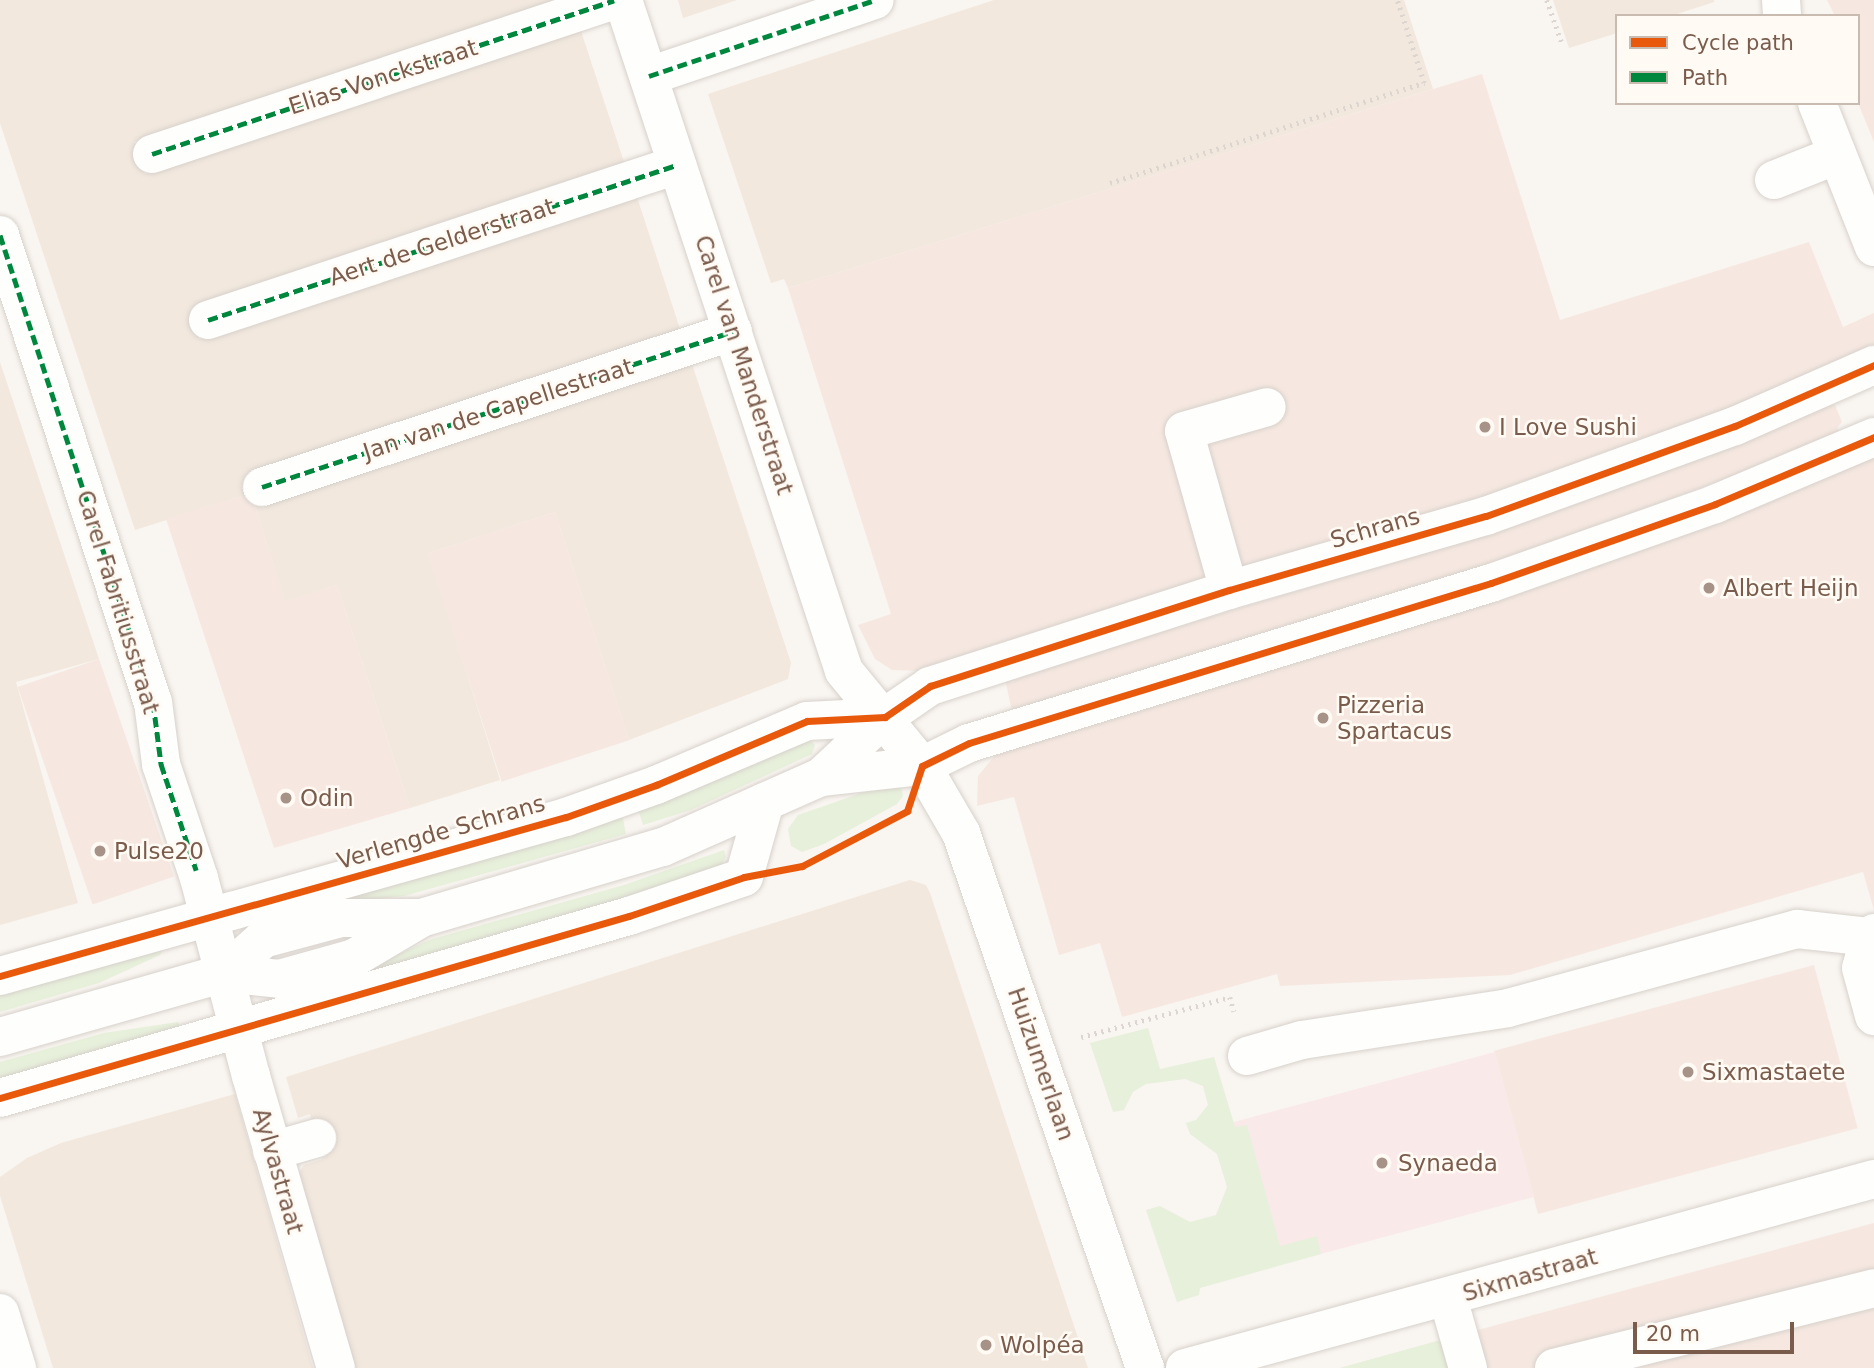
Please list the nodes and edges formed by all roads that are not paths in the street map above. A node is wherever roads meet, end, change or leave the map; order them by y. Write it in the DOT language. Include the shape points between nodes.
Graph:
graph roads {
  1 [pos="614,0"];
  2 [pos="623,0"];
  3 [pos="875,0"];
  4 [pos="649,76"];
  5 [pos="1817,105"];
  6 [pos="152,154"];
  7 [pos="1837,155"];
  8 [pos="677,165"];
  9 [pos="1774,180"];
  10 [pos="0,235"];
  11 [pos="1874,247"];
  12 [pos="208,320"];
  13 [pos="733,331"];
  14 [pos="1874,365"];
  15 [pos="1267,407"];
  16 [pos="1874,437"];
  17 [pos="262,486"];
  18 [pos="1229,590"];
  19 [pos="886,717"];
  20 [pos="922,766"];
  21 [pos="821,777"];
  22 [pos="765,802"];
  23 [pos="209,917"];
  24 [pos="1871,935"];
  25 [pos="225,973"];
  26 [pos="0,976"];
  27 [pos="1874,1016"];
  28 [pos="240,1028"];
  29 [pos="0,1037"];
  30 [pos="1247,1056"];
  31 [pos="0,1098"];
  32 [pos="317,1138"];
  33 [pos="272,1151"];
  34 [pos="1874,1179"];
  35 [pos="1874,1288"];
  36 [pos="1448,1298"];
  37 [pos="0,1313"];
  38 [pos="17,1368"];
  39 [pos="336,1368"];
  40 [pos="1145,1368"];
  41 [pos="1185,1368"];
  42 [pos="1468,1368"];
  43 [pos="1554,1368"];
  1 -- 6 [label="street, Elias Vonckstraat"];
  2 -- 4 [label="street, Carel van Manderstraat"];
  3 -- 4 [label="street"];
  4 -- 8 [label="street, Carel van Manderstraat"];
  5 -- 7 [label="street"];
  7 -- 9 [label="street"];
  7 -- 11 [label="street"];
  8 -- 12 [label="street, Aert de Gelderstraat"];
  8 -- 13 [label="street, Carel van Manderstraat"];
  10 -- 23 [label="street, Carel Fabritiusstraat" via="153,702 161,764"];
  13 -- 17 [label="street, Jan van de Capellestraat"];
  13 -- 19 [label="street, Carel van Manderstraat" via="844,671"];
  14 -- 18 [label="street, Schrans" via="1735,426 1602,476 1486,516"];
  15 -- 18 [label="street" via="1184,431"];
  16 -- 20 [label="street" via="1715,504 1517,575 969,743"];
  18 -- 19 [label="street, Schrans" via="930,686"];
  19 -- 20 [label="street, Carel van Manderstraat"];
  19 -- 21 [label="street"];
  19 -- 23 [label="street, Verlengde Schrans" via="807,721 656,785 566,817"];
  20 -- 21 [label="street"];
  20 -- 40 [label="street, Huizumerlaan" via="961,833"];
  21 -- 22 [label="street"];
  22 -- 25 [label="street" via="653,851 421,918 341,918 263,939"];
  22 -- 28 [label="street" via="744,877 616,920"];
  23 -- 25 [label="street, Carel Fabritiusstraat"];
  23 -- 26 [label="street, Verlengde Schrans"];
  24 -- 27 [label="street" via="1861,968"];
  24 -- 30 [label="street" via="1797,929 1508,1008 1302,1040"];
  25 -- 28 [label="street, Aylvastraat"];
  25 -- 29 [label="street"];
  28 -- 31 [label="street"];
  28 -- 33 [label="street, Aylvastraat"];
  32 -- 33 [label="street"];
  33 -- 39 [label="street, Aylvastraat"];
  34 -- 36 [label="street, Sixmastraat"];
  35 -- 43 [label="street"];
  36 -- 41 [label="street, Sixmastraat"];
  36 -- 42 [label="street"];
  37 -- 38 [label="street"];
}
